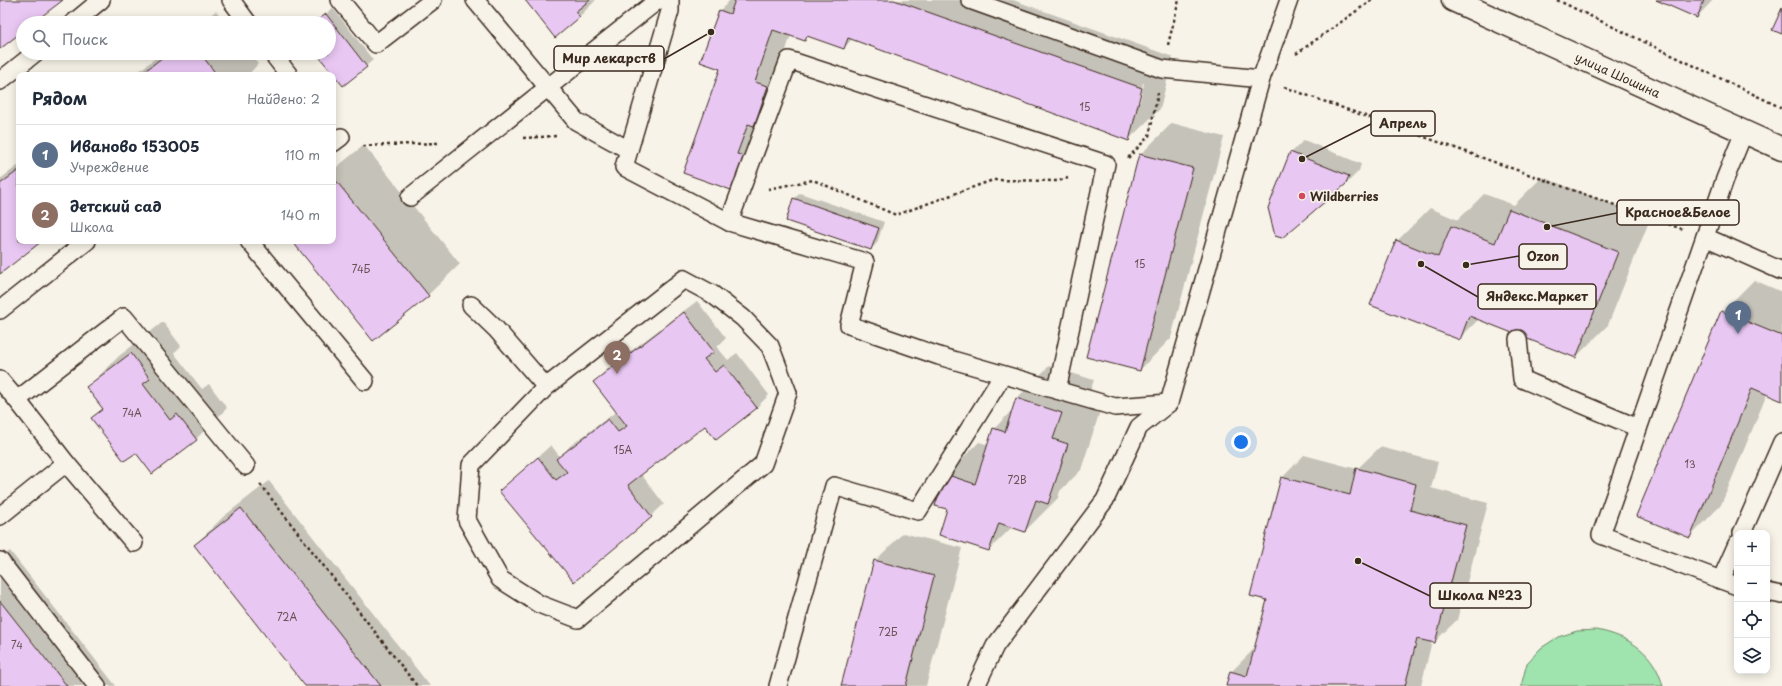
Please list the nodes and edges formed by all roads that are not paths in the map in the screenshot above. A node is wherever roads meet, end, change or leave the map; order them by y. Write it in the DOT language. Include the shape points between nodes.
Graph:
graph roads {
  1 [pos="101,0"];
  2 [pos="230,0"];
  3 [pos="340,0"];
  4 [pos="432,0"];
  5 [pos="475,0"];
  6 [pos="658,0"];
  7 [pos="670,0"];
  8 [pos="970,0"];
  9 [pos="1289,0"];
  10 [pos="1453,0"];
  11 [pos="82,16"];
  12 [pos="243,16"];
  13 [pos="26,60"];
  14 [pos="277,60"];
  15 [pos="287,72"];
  16 [pos="1261,79"];
  17 [pos="0,81"];
  18 [pos="549,87"];
  19 [pos="1744,132"];
  20 [pos="1782,149"];
  21 [pos="628,150"];
  22 [pos="410,197"];
  23 [pos="729,222"];
  24 [pos="1705,237"];
  25 [pos="83,244"];
  26 [pos="251,244"];
  27 [pos="1782,271"];
  28 [pos="471,305"];
  29 [pos="0,310"];
  30 [pos="1518,339"];
  31 [pos="1003,375"];
  32 [pos="0,380"];
  33 [pos="365,381"];
  34 [pos="546,387"];
  35 [pos="1057,390"];
  36 [pos="17,400"];
  37 [pos="1169,403"];
  38 [pos="1638,428"];
  39 [pos="1782,442"];
  40 [pos="66,463"];
  41 [pos="246,466"];
  42 [pos="0,516"];
  43 [pos="1743,530"];
  44 [pos="134,543"];
  45 [pos="1734,551"];
  46 [pos="0,561"];
  47 [pos="1721,580"];
  48 [pos="1734,585"];
  49 [pos="1770,593"];
  50 [pos="1782,595"];
  51 [pos="97,686"];
  52 [pos="778,686"];
  53 [pos="976,686"];
  1 -- 11 [label="lane"];
  2 -- 12 [label="lane"];
  3 -- 4 [label="lane" via="376,44"];
  5 -- 18 [label="lane"];
  6 -- 18 [label="lane"];
  7 -- 21 [label="lane" via="670,11"];
  8 -- 16 [label="lane" via="1162,69"];
  9 -- 16 [label="lane"];
  10 -- 19 [label="street, улица Шошина"];
  13 -- 17 [label="lane"];
  14 -- 15 [label="lane"];
  16 -- 37 [label="lane"];
  18 -- 21 [label="lane" via="576,121"];
  18 -- 22 [label="lane"];
  19 -- 20 [label="street, улица Шошина"];
  19 -- 24 [label="lane"];
  21 -- 23 [label="lane" via="624,167"];
  23 -- 31 [label="lane" via="865,262 850,325"];
  23 -- 35 [label="lane" via="789,60 1106,164"];
  24 -- 27 [label="lane"];
  24 -- 38 [label="lane"];
  25 -- 29 [label="lane"];
  26 -- 33 [label="lane"];
  28 -- 34 [label="lane" via="496,329"];
  30 -- 38 [label="lane" via="1522,379"];
  31 -- 35 [label="lane"];
  31 -- 52 [label="lane" via="918,511 834,486"];
  32 -- 36 [label="lane"];
  34 -- 34 [label="lane" via="471,465 467,520 500,579 539,604 578,619 763,464 788,393 770,346 743,318 712,294 684,279"];
  35 -- 37 [label="lane" via="1115,407"];
  36 -- 40 [label="lane"];
  36 -- 41 [label="lane" via="124,317"];
  37 -- 53 [label="lane" via="1139,427 1105,500 995,646"];
  38 -- 47 [label="lane" via="1601,535"];
  39 -- 43 [label="lane"];
  40 -- 42 [label="lane"];
  40 -- 44 [label="lane"];
  45 -- 47 [label="lane"];
  46 -- 51 [label="lane"];
  47 -- 48 [label="lane"];
  49 -- 50 [label="lane"];
}
